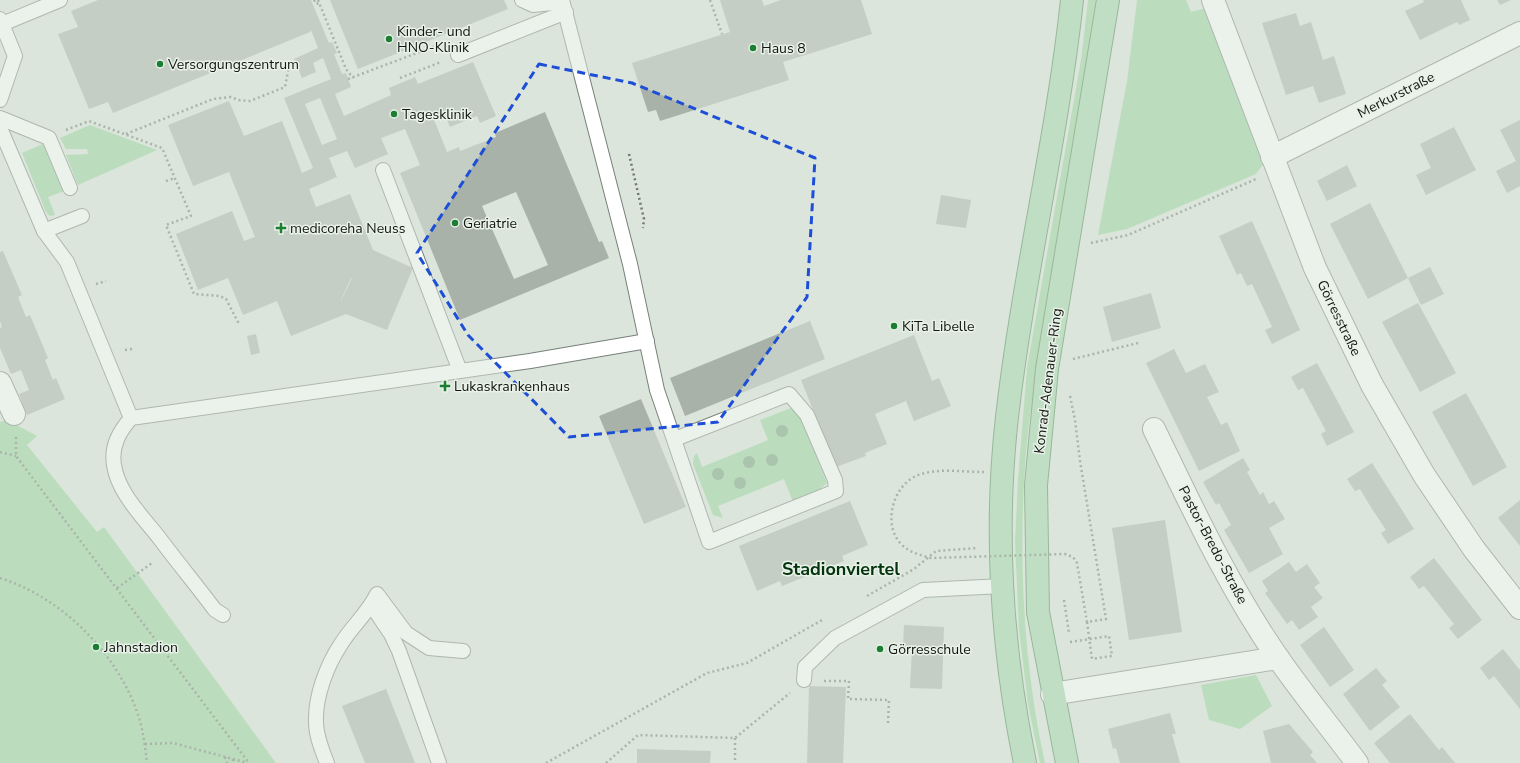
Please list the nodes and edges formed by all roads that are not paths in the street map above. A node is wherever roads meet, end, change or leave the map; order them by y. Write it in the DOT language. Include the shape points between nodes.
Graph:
graph roads {
  1 [pos="60,0"];
  2 [pos="522,0"];
  3 [pos="1072,0"];
  4 [pos="1108,0"];
  5 [pos="1213,0"];
  6 [pos="563,5"];
  7 [pos="1,22"];
  8 [pos="1520,33"];
  9 [pos="458,55"];
  10 [pos="0,100"];
  11 [pos="0,118"];
  12 [pos="0,128"];
  13 [pos="1272,157"];
  14 [pos="383,170"];
  15 [pos="70,188"];
  16 [pos="82,216"];
  17 [pos="44,231"];
  18 [pos="647,341"];
  19 [pos="460,371"];
  20 [pos="0,383"];
  21 [pos="14,414"];
  22 [pos="131,418"];
  23 [pos="1154,429"];
  24 [pos="675,439"];
  25 [pos="1003,586"];
  26 [pos="374,600"];
  27 [pos="1520,608"];
  28 [pos="223,615"];
  29 [pos="463,651"];
  30 [pos="1278,658"];
  31 [pos="804,680"];
  32 [pos="1052,694"];
  33 [pos="327,763"];
  34 [pos="439,763"];
  35 [pos="1025,763"];
  36 [pos="1067,763"];
  37 [pos="1357,763"];
  1 -- 7 [label="lane"];
  2 -- 6 [label="lane" via="533,5"];
  3 -- 25 [label="main road" via="1065,59 1007,417 1002,474"];
  4 -- 32 [label="main road, Konrad-Adenauer-Ring" via="1047,369 1036,485 1038,612"];
  5 -- 13 [label="street, Görresstraße"];
  6 -- 9 [label="lane"];
  6 -- 18 [label="lane" via="630,264"];
  7 -- 10 [label="lane" via="15,56"];
  8 -- 13 [label="street, Merkurstraße"];
  11 -- 15 [label="lane" via="49,138"];
  12 -- 17 [label="lane"];
  13 -- 27 [label="street, Görresstraße" via="1315,268 1372,385 1424,476 1474,549"];
  14 -- 19 [label="lane"];
  16 -- 17 [label="lane"];
  17 -- 22 [label="lane" via="67,262"];
  18 -- 19 [label="lane"];
  18 -- 24 [label="lane" via="657,390"];
  19 -- 22 [label="lane"];
  20 -- 21 [label="street"];
  22 -- 28 [label="lane" via="116,438 114,464 117,478 126,495 215,610"];
  23 -- 30 [label="street, Pastor-Bredo-Straße" via="1209,544"];
  24 -- 24 [label="lane" via="789,394 807,415 835,480 836,491 709,542"];
  25 -- 31 [label="lane" via="923,590 835,638 805,667"];
  25 -- 35 [label="main road" via="1004,621 1014,709"];
  26 -- 29 [label="lane" via="406,633 429,648"];
  26 -- 33 [label="lane" via="341,644 329,666 319,695 316,722"];
  26 -- 34 [label="lane" via="399,651"];
  30 -- 32 [label="street"];
  30 -- 37 [label="street, Pastor-Bredo-Straße"];
  32 -- 36 [label="main road, Konrad-Adenauer-Ring"];
}
